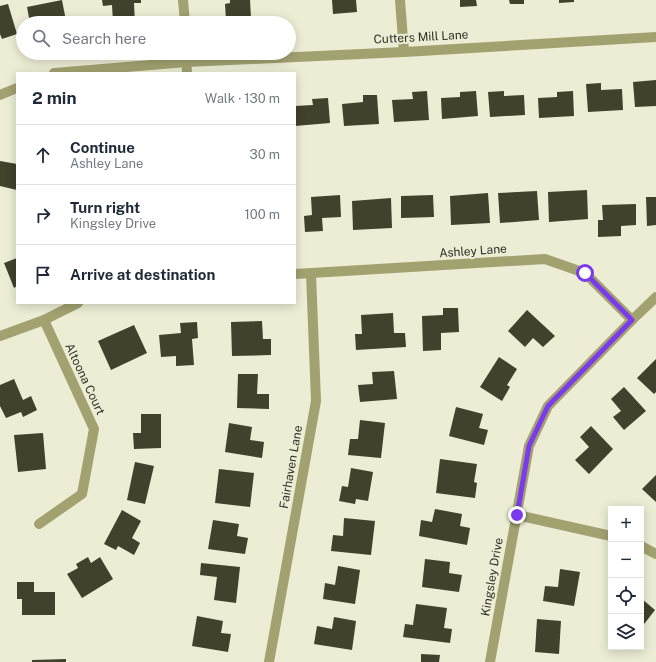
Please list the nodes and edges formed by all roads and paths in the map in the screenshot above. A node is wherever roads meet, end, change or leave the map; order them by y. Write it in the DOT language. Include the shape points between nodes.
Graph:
graph roads {
  1 [pos="183,0"];
  2 [pos="400,0"];
  3 [pos="184,16"];
  4 [pos="656,37"];
  5 [pos="404,52"];
  6 [pos="296,55"];
  7 [pos="168,60"];
  8 [pos="186,60"];
  9 [pos="63,72"];
  10 [pos="187,72"];
  11 [pos="16,88"];
  12 [pos="0,95"];
  13 [pos="296,274"];
  14 [pos="311,274"];
  15 [pos="656,297"];
  16 [pos="76,304"];
  17 [pos="44,320"];
  18 [pos="632,320"];
  19 [pos="0,336"];
  20 [pos="517,515"];
  21 [pos="40,524"];
  22 [pos="608,535"];
  23 [pos="644,548"];
  24 [pos="656,554"];
  25 [pos="269,662"];
  26 [pos="490,662"];
  1 -- 3 [label="street"];
  2 -- 5 [label="street"];
  4 -- 5 [label="street, Cutters Mill Lane"];
  5 -- 6 [label="street, Cutters Mill Lane"];
  7 -- 9 [label="street, Cutters Mill Lane"];
  8 -- 10 [label="street"];
  11 -- 12 [label="street"];
  13 -- 14 [label="street, Ashley Lane"];
  14 -- 18 [label="street, Ashley Lane" via="545,259 585,273"];
  14 -- 25 [label="street, Fairhaven Lane" via="316,401"];
  15 -- 18 [label="street, Kingsley Drive"];
  16 -- 17 [label="street"];
  17 -- 19 [label="street"];
  17 -- 21 [label="street, Altoona Court" via="94,428 82,494"];
  18 -- 20 [label="street, Kingsley Drive" via="548,406 529,446"];
  20 -- 22 [label="street"];
  20 -- 26 [label="street, Kingsley Drive"];
  23 -- 24 [label="street"];
}
